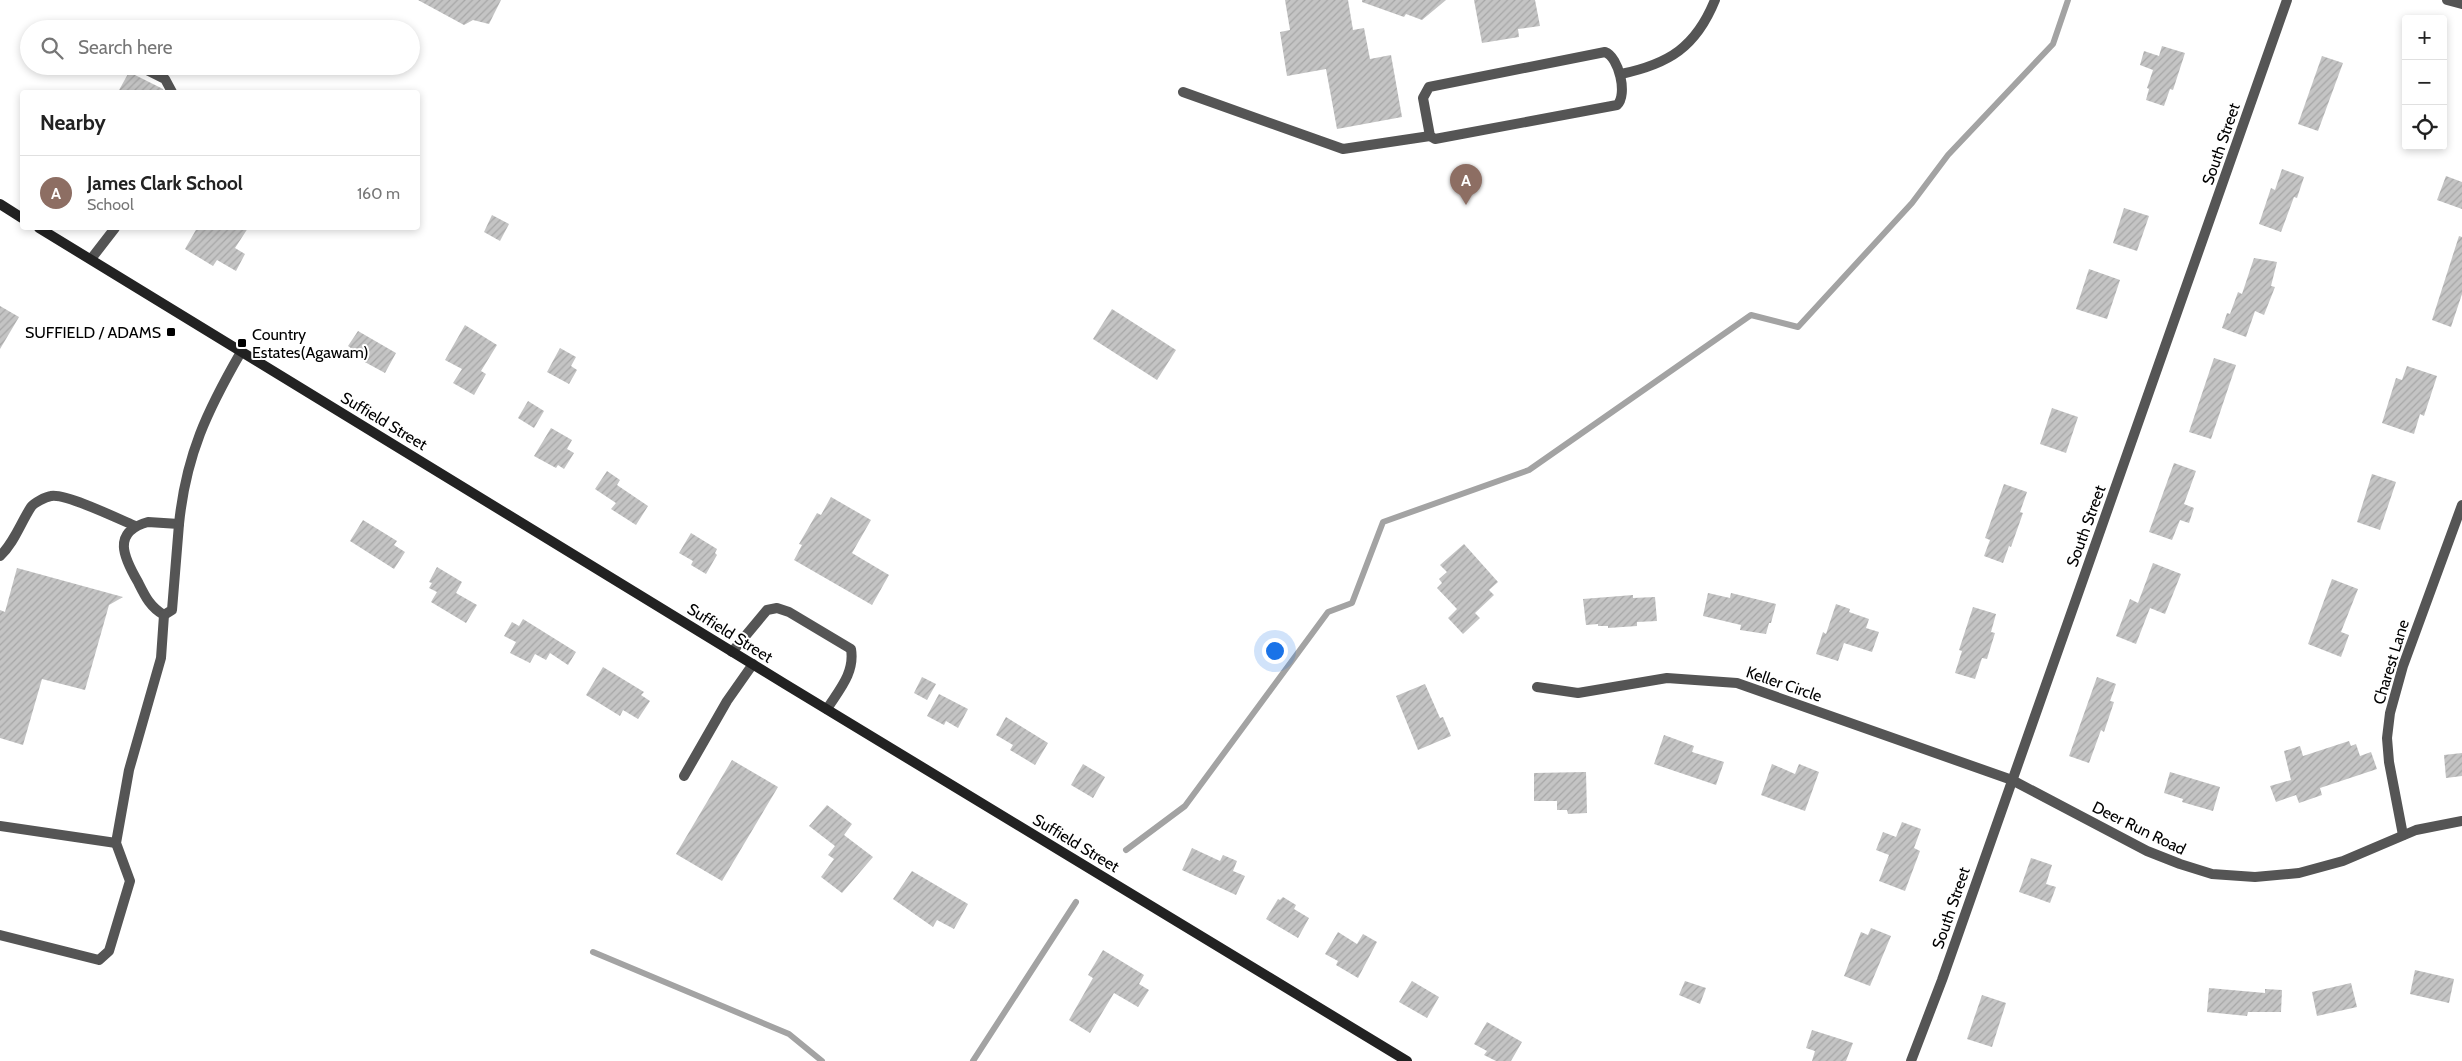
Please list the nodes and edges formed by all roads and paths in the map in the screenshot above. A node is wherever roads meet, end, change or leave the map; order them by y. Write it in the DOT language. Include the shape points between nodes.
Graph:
graph roads {
  1 [pos="1715,0"];
  2 [pos="2287,0"];
  3 [pos="2447,0"];
  4 [pos="2462,4"];
  5 [pos="1621,74"];
  6 [pos="157,75"];
  7 [pos="171,90"];
  8 [pos="1183,92"];
  9 [pos="1430,136"];
  10 [pos="0,204"];
  11 [pos="20,217"];
  12 [pos="42,230"];
  13 [pos="113,230"];
  14 [pos="91,259"];
  15 [pos="241,352"];
  16 [pos="2462,505"];
  17 [pos="179,524"];
  18 [pos="135,526"];
  19 [pos="0,556"];
  20 [pos="164,615"];
  21 [pos="732,652"];
  22 [pos="753,664"];
  23 [pos="1536,687"];
  24 [pos="826,710"];
  25 [pos="684,776"];
  26 [pos="2012,780"];
  27 [pos="2462,821"];
  28 [pos="0,826"];
  29 [pos="2403,835"];
  30 [pos="116,843"];
  31 [pos="0,934"];
  32 [pos="1406,1061"];
  33 [pos="1911,1061"];
  1 -- 5 [label="street" via="1701,29 1678,53 1648,68"];
  2 -- 26 [label="street, South Street"];
  3 -- 4 [label="street"];
  5 -- 9 [label="street" via="1621,99 1617,105 1435,139"];
  5 -- 9 [label="street" via="1605,52 1429,87 1423,98"];
  6 -- 7 [label="street" via="165,79"];
  8 -- 9 [label="street" via="1343,149"];
  10 -- 11 [label="main road"];
  12 -- 14 [label="main road, Suffield Street"];
  13 -- 14 [label="street"];
  14 -- 15 [label="main road, Suffield Street"];
  15 -- 17 [label="street" via="210,409 193,449"];
  15 -- 21 [label="main road, Suffield Street"];
  16 -- 29 [label="street, Charest Lane" via="2402,666 2390,713 2389,762"];
  17 -- 18 [label="street" via="148,522"];
  17 -- 20 [label="street" via="172,610"];
  18 -- 19 [label="street" via="52,495 33,505 10,548"];
  18 -- 20 [label="street" via="126,536 123,551 126,563 152,609"];
  20 -- 30 [label="street" via="161,658 129,770"];
  21 -- 22 [label="main road, Suffield Street"];
  21 -- 24 [label="street" via="767,610 777,608 851,649 850,672"];
  22 -- 24 [label="main road, Suffield Street"];
  22 -- 25 [label="street"];
  23 -- 26 [label="street, Keller Circle" via="1578,693 1666,678 1737,683"];
  24 -- 32 [label="main road, Suffield Street"];
  26 -- 29 [label="street, Deer Run Road" via="2148,851 2212,874 2255,877 2299,873 2343,861"];
  26 -- 33 [label="street, South Street"];
  27 -- 29 [label="street, Deer Run Road"];
  28 -- 30 [label="street"];
  30 -- 31 [label="street" via="130,881 109,951 99,960"];
}
